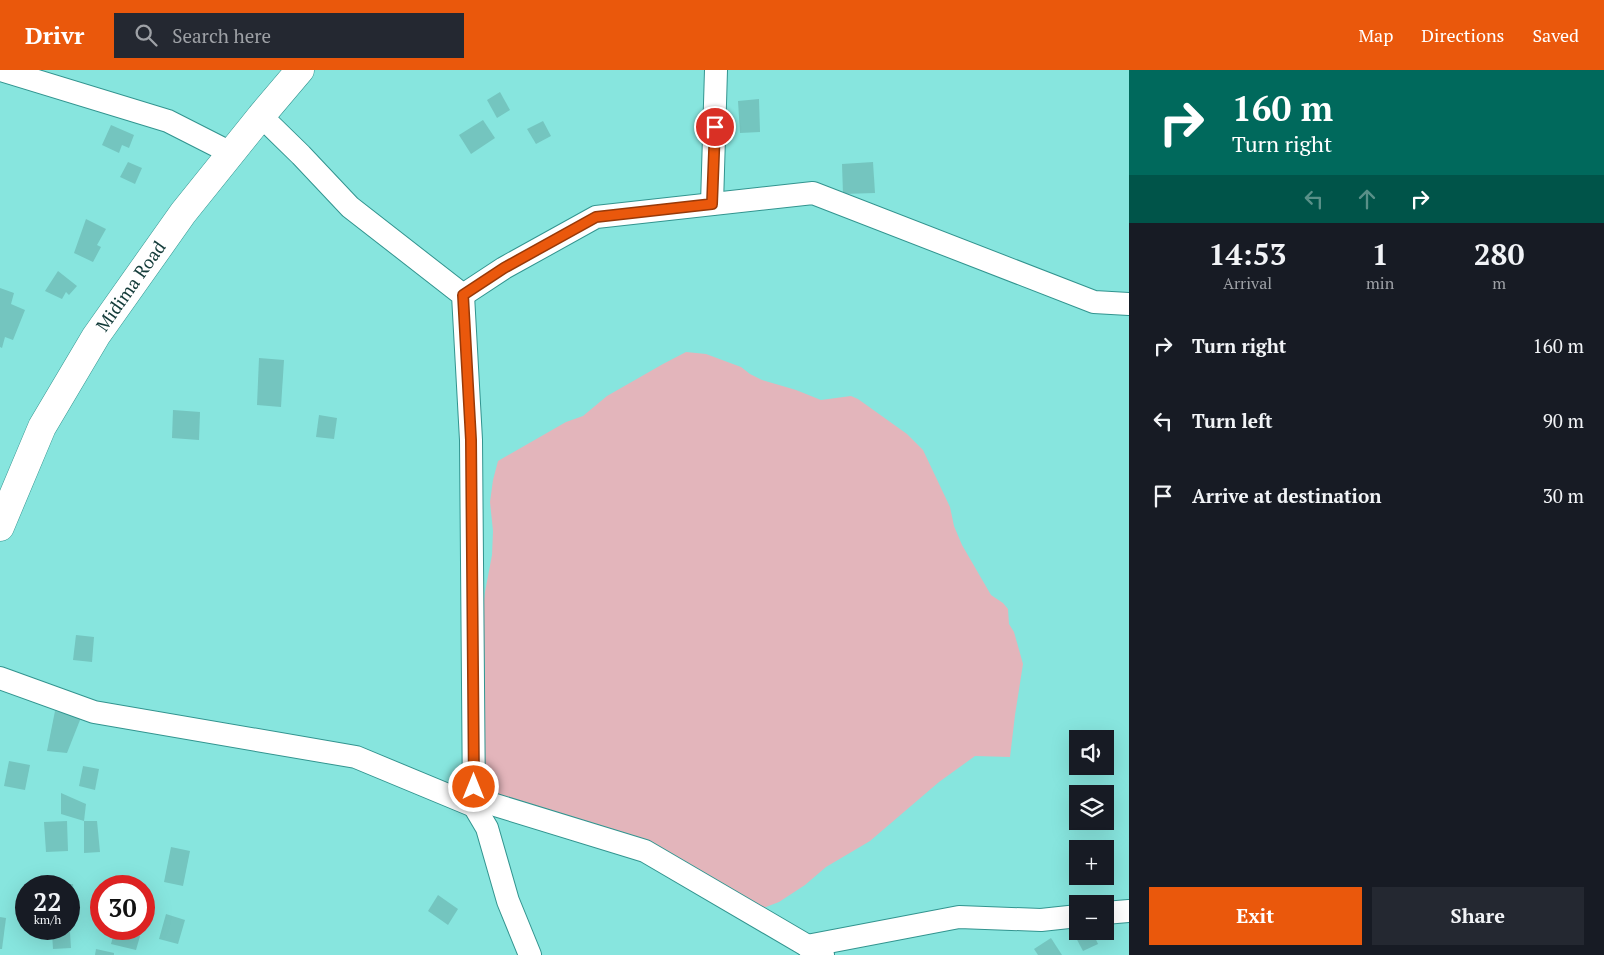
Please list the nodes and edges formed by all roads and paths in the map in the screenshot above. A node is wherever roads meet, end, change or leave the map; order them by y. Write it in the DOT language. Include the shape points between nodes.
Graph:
graph roads {
  1 [pos="1,70"];
  2 [pos="300,70"];
  3 [pos="716,70"];
  4 [pos="261,116"];
  5 [pos="232,153"];
  6 [pos="712,204"];
  7 [pos="463,295"];
  8 [pos="1129,304"];
  9 [pos="0,527"];
  10 [pos="0,678"];
  11 [pos="474,806"];
  12 [pos="1129,911"];
  13 [pos="1114,912"];
  14 [pos="1069,917"];
  15 [pos="815,950"];
  16 [pos="530,955"];
  1 -- 5 [label="street" via="168,121"];
  2 -- 4 [label="main road, Midima Road"];
  3 -- 6 [label="street"];
  4 -- 5 [label="main road, Midima Road"];
  4 -- 7 [label="street" via="350,207"];
  5 -- 9 [label="main road, Midima Road" via="183,212 96,336 42,427"];
  6 -- 7 [label="street" via="596,217 504,268"];
  6 -- 8 [label="street" via="813,193 1094,302"];
  7 -- 11 [label="street" via="471,440"];
  10 -- 11 [label="street" via="94,712 356,757"];
  11 -- 15 [label="street" via="492,804 645,851"];
  11 -- 16 [label="street" via="487,828 508,901"];
  12 -- 13 [label="street"];
  14 -- 15 [label="street" via="1041,920 960,917"];
}
